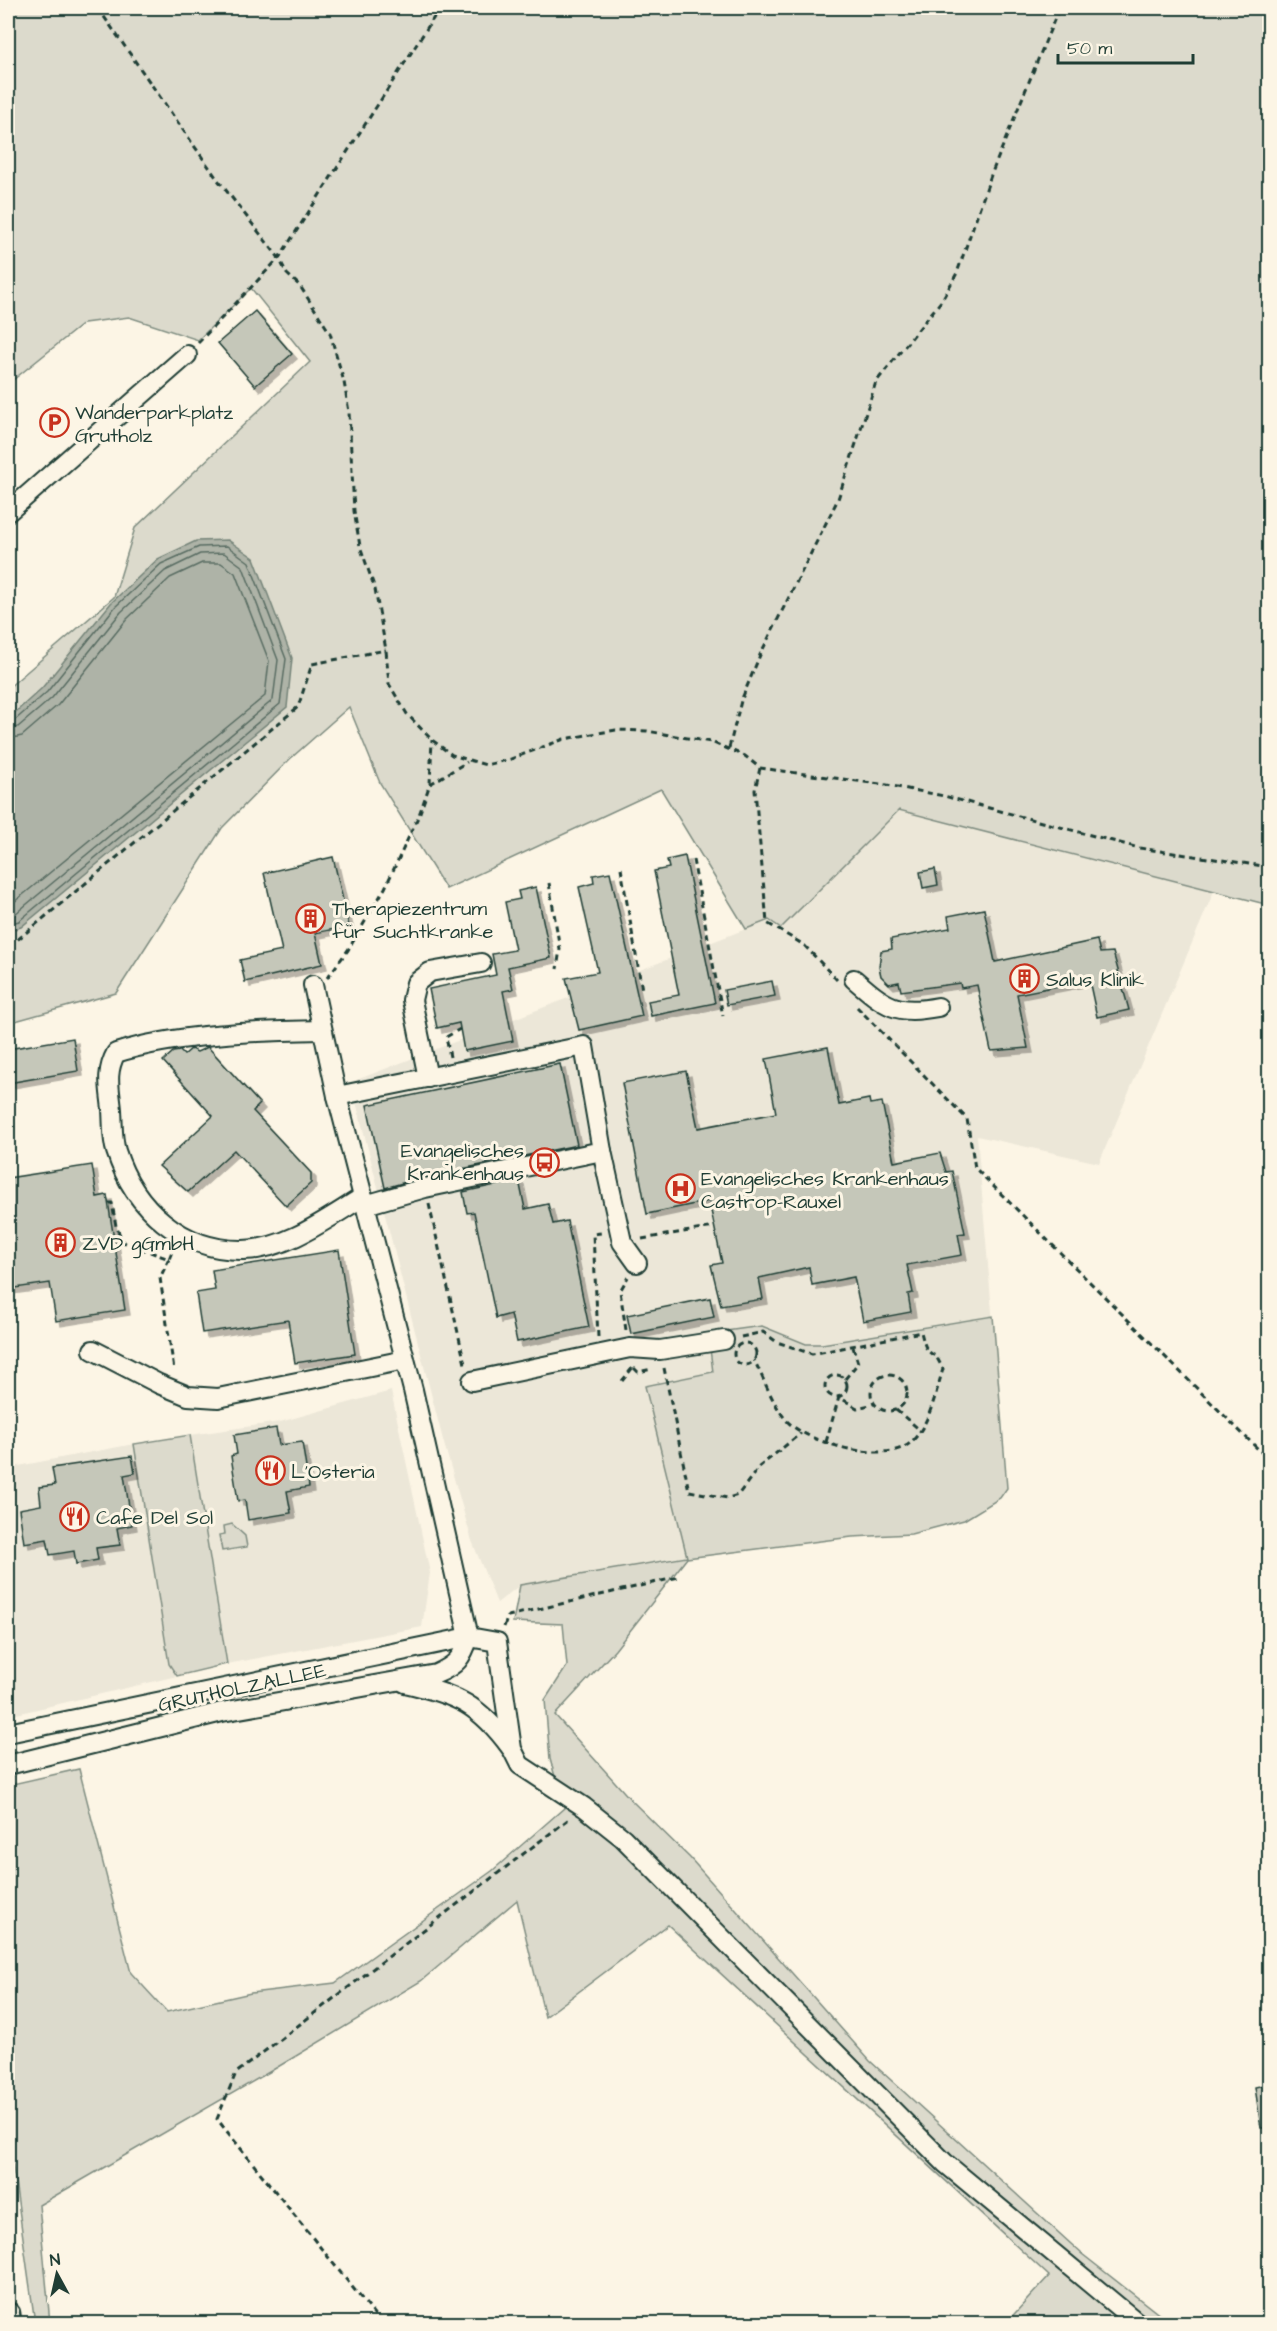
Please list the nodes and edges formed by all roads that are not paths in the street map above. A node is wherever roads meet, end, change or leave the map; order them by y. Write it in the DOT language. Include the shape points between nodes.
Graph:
graph roads {
  1 [pos="187,355"];
  2 [pos="8,512"];
  3 [pos="481,963"];
  4 [pos="847,980"];
  5 [pos="314,985"];
  6 [pos="938,1007"];
  7 [pos="322,1030"];
  8 [pos="428,1078"];
  9 [pos="337,1096"];
  10 [pos="602,1151"];
  11 [pos="364,1201"];
  12 [pos="637,1263"];
  13 [pos="724,1340"];
  14 [pos="93,1350"];
  15 [pos="405,1360"];
  16 [pos="469,1374"];
  17 [pos="469,1637"];
  18 [pos="398,1681"];
  19 [pos="8,1733"];
  20 [pos="512,1749"];
  21 [pos="8,1765"];
  22 [pos="8,2314"];
  23 [pos="9,2324"];
  24 [pos="1139,2324"];
  1 -- 2 [label="street"];
  3 -- 8 [label="street" via="430,972 416,983 412,1000"];
  4 -- 6 [label="street" via="893,1008 912,1012"];
  5 -- 7 [label="street"];
  7 -- 9 [label="street"];
  7 -- 11 [label="street" via="220,1036 140,1045 116,1053 108,1068 115,1149 142,1202 156,1217 195,1242 245,1250 293,1239"];
  8 -- 9 [label="street"];
  8 -- 10 [label="street" via="584,1046"];
  9 -- 11 [label="street"];
  10 -- 11 [label="street"];
  10 -- 12 [label="street" via="620,1236"];
  11 -- 15 [label="street"];
  13 -- 16 [label="street" via="660,1350 630,1348"];
  14 -- 15 [label="street" via="176,1392 218,1398"];
  15 -- 17 [label="street"];
  17 -- 18 [label="street, GRUTHOLZALLEE" via="462,1659 453,1667"];
  17 -- 19 [label="street, GRUTHOLZALLEE"];
  17 -- 20 [label="street, GRUTHOLZALLEE" via="497,1642"];
  18 -- 20 [label="street" via="446,1692 476,1708"];
  18 -- 21 [label="street, GRUTHOLZALLEE" via="222,1712"];
  20 -- 24 [label="street" via="520,1765 623,1838 945,2163"];
  22 -- 23 [label="main road"];
}
